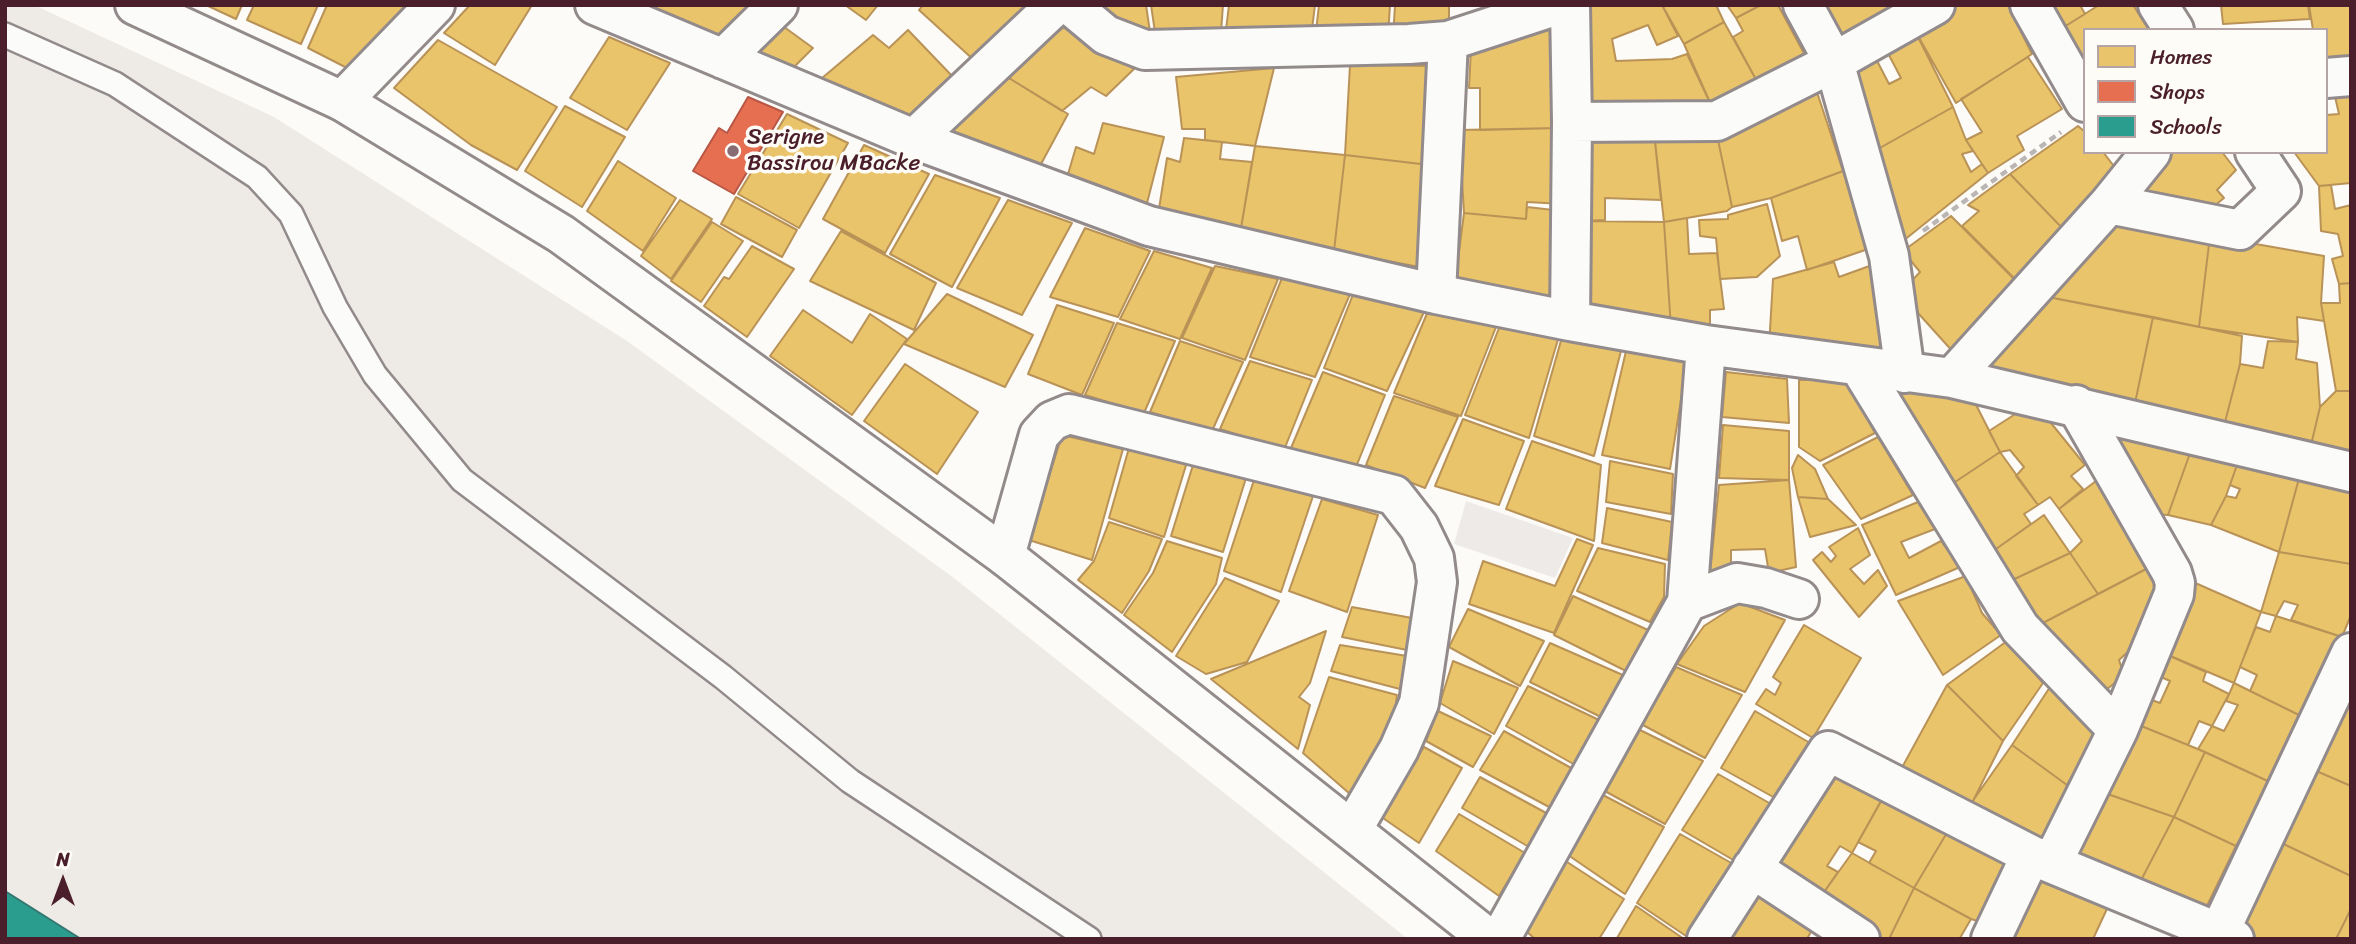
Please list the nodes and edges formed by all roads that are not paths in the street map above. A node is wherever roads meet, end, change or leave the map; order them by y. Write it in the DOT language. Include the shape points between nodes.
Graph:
graph roads {
  1 [pos="135,5"];
  2 [pos="435,5"];
  3 [pos="595,5"];
  4 [pos="778,5"];
  5 [pos="1056,5"];
  6 [pos="1070,5"];
  7 [pos="1558,5"];
  8 [pos="1570,5"];
  9 [pos="1803,5"];
  10 [pos="1934,5"];
  11 [pos="2030,5"];
  12 [pos="2158,5"];
  13 [pos="2173,28"];
  14 [pos="5,35"];
  15 [pos="1448,41"];
  16 [pos="723,60"];
  17 [pos="1834,62"];
  18 [pos="2351,76"];
  19 [pos="2328,78"];
  20 [pos="342,101"];
  21 [pos="2074,116"];
  22 [pos="1572,122"];
  23 [pos="914,139"];
  24 [pos="2256,154"];
  25 [pos="2125,172"];
  26 [pos="1436,294"];
  27 [pos="1570,321"];
  28 [pos="1706,345"];
  29 [pos="1859,366"];
  30 [pos="1905,373"];
  31 [pos="1952,378"];
  32 [pos="2076,405"];
  33 [pos="2351,472"];
  34 [pos="1005,556"];
  35 [pos="1800,599"];
  36 [pos="1687,602"];
  37 [pos="2351,653"];
  38 [pos="2118,730"];
  39 [pos="1352,830"];
  40 [pos="2041,859"];
  41 [pos="1752,868"];
  42 [pos="2223,936"];
  43 [pos="1089,939"];
  44 [pos="1489,939"];
  45 [pos="1500,939"];
  46 [pos="1707,939"];
  47 [pos="1860,939"];
  48 [pos="1991,939"];
  1 -- 20 [label="street"];
  2 -- 20 [label="street"];
  3 -- 16 [label="street"];
  4 -- 16 [label="street"];
  5 -- 23 [label="street"];
  6 -- 15 [label="street" via="1106,35 1145,50"];
  7 -- 15 [label="street"];
  8 -- 22 [label="street"];
  9 -- 17 [label="street"];
  10 -- 17 [label="street"];
  11 -- 21 [label="street"];
  12 -- 13 [label="street"];
  14 -- 43 [label="lane" via="115,84 257,177 291,214 335,307 374,375 462,480 723,677 850,781"];
  15 -- 26 [label="street"];
  16 -- 23 [label="street"];
  17 -- 22 [label="street" via="1717,121"];
  17 -- 30 [label="street" via="1889,256"];
  18 -- 19 [label="street"];
  20 -- 34 [label="street" via="561,234"];
  22 -- 27 [label="street"];
  23 -- 26 [label="street" via="1149,226"];
  24 -- 25 [label="street" via="2281,191 2240,230"];
  25 -- 31 [label="street"];
  26 -- 27 [label="street"];
  27 -- 28 [label="street"];
  28 -- 29 [label="street"];
  28 -- 36 [label="street"];
  29 -- 30 [label="street"];
  29 -- 38 [label="street" via="2021,628"];
  30 -- 31 [label="street"];
  31 -- 32 [label="street"];
  32 -- 33 [label="street"];
  32 -- 38 [label="street" via="2175,583"];
  34 -- 39 [label="street"];
  34 -- 39 [label="street" via="1039,435 1052,421 1069,414 1394,495 1419,527 1434,558 1437,582 1419,704"];
  35 -- 36 [label="street" via="1737,583"];
  36 -- 45 [label="street"];
  37 -- 42 [label="street"];
  38 -- 40 [label="street"];
  39 -- 44 [label="street"];
  40 -- 41 [label="street" via="1828,751"];
  40 -- 42 [label="street"];
  40 -- 48 [label="street"];
  41 -- 46 [label="street"];
  41 -- 47 [label="street"];
}
